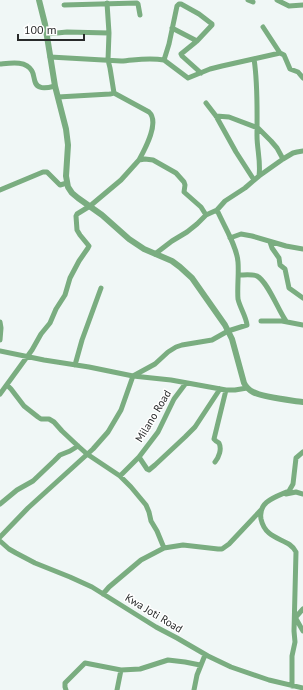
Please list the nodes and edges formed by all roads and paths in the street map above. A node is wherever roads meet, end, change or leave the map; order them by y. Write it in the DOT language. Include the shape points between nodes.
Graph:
graph roads {
  1 [pos="40,0"];
  2 [pos="278,0"];
  3 [pos="179,2"];
  4 [pos="107,3"];
  5 [pos="64,5"];
  6 [pos="303,5"];
  7 [pos="140,15"];
  8 [pos="263,27"];
  9 [pos="172,28"];
  10 [pos="47,34"];
  11 [pos="109,34"];
  12 [pos="197,41"];
  13 [pos="280,53"];
  14 [pos="50,57"];
  15 [pos="254,59"];
  16 [pos="108,60"];
  17 [pos="164,60"];
  18 [pos="0,64"];
  19 [pos="201,73"];
  20 [pos="303,78"];
  21 [pos="56,86"];
  22 [pos="114,93"];
  23 [pos="58,97"];
  24 [pos="206,103"];
  25 [pos="216,116"];
  26 [pos="258,128"];
  27 [pos="303,151"];
  28 [pos="282,159"];
  29 [pos="139,160"];
  30 [pos="259,176"];
  31 [pos="254,180"];
  32 [pos="67,183"];
  33 [pos="0,190"];
  34 [pos="90,206"];
  35 [pos="217,210"];
  36 [pos="206,215"];
  37 [pos="230,238"];
  38 [pos="270,242"];
  39 [pos="303,249"];
  40 [pos="155,254"];
  41 [pos="239,275"];
  42 [pos="101,288"];
  43 [pos="303,298"];
  44 [pos="261,321"];
  45 [pos="286,321"];
  46 [pos="0,322"];
  47 [pos="303,324"];
  48 [pos="228,331"];
  49 [pos="0,340"];
  50 [pos="0,351"];
  51 [pos="27,357"];
  52 [pos="75,365"];
  53 [pos="133,376"];
  54 [pos="186,383"];
  55 [pos="7,385"];
  56 [pos="247,388"];
  57 [pos="223,390"];
  58 [pos="0,394"];
  59 [pos="303,402"];
  60 [pos="78,446"];
  61 [pos="303,452"];
  62 [pos="88,454"];
  63 [pos="139,457"];
  64 [pos="215,462"];
  65 [pos="120,476"];
  66 [pos="282,494"];
  67 [pos="303,494"];
  68 [pos="0,504"];
  69 [pos="261,510"];
  70 [pos="0,537"];
  71 [pos="0,541"];
  72 [pos="164,548"];
  73 [pos="103,594"];
  74 [pos="303,609"];
  75 [pos="295,618"];
  76 [pos="303,620"];
  77 [pos="303,631"];
  78 [pos="205,654"];
  79 [pos="200,665"];
  80 [pos="121,670"];
  81 [pos="292,686"];
  82 [pos="303,688"];
  83 [pos="66,690"];
  84 [pos="117,690"];
  85 [pos="194,690"];
  1 -- 10 [label="street"];
  2 -- 6 [label="street" via="289,6"];
  3 -- 9 [label="street"];
  3 -- 12 [label="street" via="212,24"];
  4 -- 5 [label="street"];
  4 -- 7 [label="street" via="138,3"];
  4 -- 11 [label="street"];
  8 -- 13 [label="street"];
  9 -- 12 [label="street"];
  9 -- 17 [label="street"];
  10 -- 11 [label="street"];
  10 -- 14 [label="street"];
  11 -- 16 [label="street"];
  12 -- 19 [label="street" via="181,55"];
  13 -- 15 [label="street"];
  13 -- 20 [label="street" via="284,55 290,69 298,72"];
  14 -- 16 [label="street"];
  14 -- 21 [label="street"];
  15 -- 19 [label="street"];
  15 -- 26 [label="street"];
  16 -- 17 [label="street"];
  16 -- 22 [label="street"];
  17 -- 19 [label="street" via="188,78"];
  18 -- 21 [label="street" via="26,65 32,71 38,86"];
  21 -- 23 [label="street"];
  22 -- 23 [label="street"];
  22 -- 29 [label="street" via="152,114 152,129"];
  23 -- 32 [label="street" via="67,136"];
  24 -- 25 [label="street"];
  25 -- 26 [label="street" via="229,117"];
  25 -- 31 [label="street"];
  26 -- 28 [label="street" via="277,148"];
  26 -- 30 [label="street"];
  27 -- 28 [label="street"];
  28 -- 30 [label="street"];
  29 -- 34 [label="street" via="121,180"];
  29 -- 36 [label="street" via="153,160 176,173 184,182 184,192"];
  30 -- 31 [label="street"];
  31 -- 35 [label="street"];
  32 -- 33 [label="street" via="60,185 47,172 43,172"];
  32 -- 34 [label="street" via="72,193"];
  34 -- 40 [label="street" via="136,244"];
  34 -- 51 [label="street" via="76,216 77,230 89,246 70,278 65,295 50,323"];
  35 -- 36 [label="street"];
  35 -- 37 [label="street"];
  36 -- 40 [label="street"];
  37 -- 38 [label="street" via="241,234"];
  37 -- 41 [label="street" via="238,260"];
  38 -- 39 [label="street"];
  38 -- 43 [label="street" via="280,266 286,269 289,288"];
  40 -- 48 [label="street" via="180,267 192,278"];
  41 -- 45 [label="street" via="255,276 262,280"];
  41 -- 48 [label="street" via="239,301 247,326"];
  42 -- 52 [label="street"];
  44 -- 45 [label="street"];
  45 -- 47 [label="street"];
  46 -- 49 [label="street"];
  48 -- 53 [label="street" via="212,340 176,347 155,364"];
  48 -- 56 [label="street"];
  50 -- 51 [label="street"];
  51 -- 52 [label="street"];
  51 -- 55 [label="street"];
  52 -- 53 [label="street"];
  53 -- 54 [label="street"];
  53 -- 62 [label="street" via="121,410 108,432"];
  54 -- 57 [label="street"];
  54 -- 63 [label="street, Milano Road" via="158,432"];
  55 -- 58 [label="street"];
  55 -- 60 [label="street" via="24,406 41,419 54,422"];
  56 -- 57 [label="street"];
  56 -- 59 [label="street" via="261,395"];
  57 -- 63 [label="street" via="195,427 149,470"];
  57 -- 64 [label="street" via="214,439 221,447"];
  60 -- 62 [label="street"];
  60 -- 68 [label="street" via="60,455 33,482 17,490"];
  61 -- 66 [label="street" via="296,458 293,484 289,491"];
  62 -- 65 [label="street"];
  62 -- 70 [label="street"];
  63 -- 65 [label="street, Milano Road"];
  65 -- 72 [label="street" via="146,505"];
  66 -- 67 [label="street"];
  66 -- 69 [label="street" via="266,503"];
  69 -- 72 [label="street" via="222,549 183,545"];
  69 -- 75 [label="street" via="266,531 291,546 296,552"];
  71 -- 73 [label="street, Kwa Joti Road" via="29,560"];
  72 -- 73 [label="street" via="141,560"];
  73 -- 78 [label="street, Kwa Joti Road"];
  74 -- 75 [label="street"];
  75 -- 76 [label="street"];
  75 -- 77 [label="street"];
  75 -- 81 [label="street"];
  78 -- 79 [label="street"];
  78 -- 81 [label="street, Kwa Joti Road" via="238,669"];
  79 -- 80 [label="street" via="168,660 140,669"];
  79 -- 85 [label="street"];
  80 -- 83 [label="street" via="85,663 65,683"];
  80 -- 84 [label="street"];
  81 -- 82 [label="street, Kwa Joti Road"];
}
